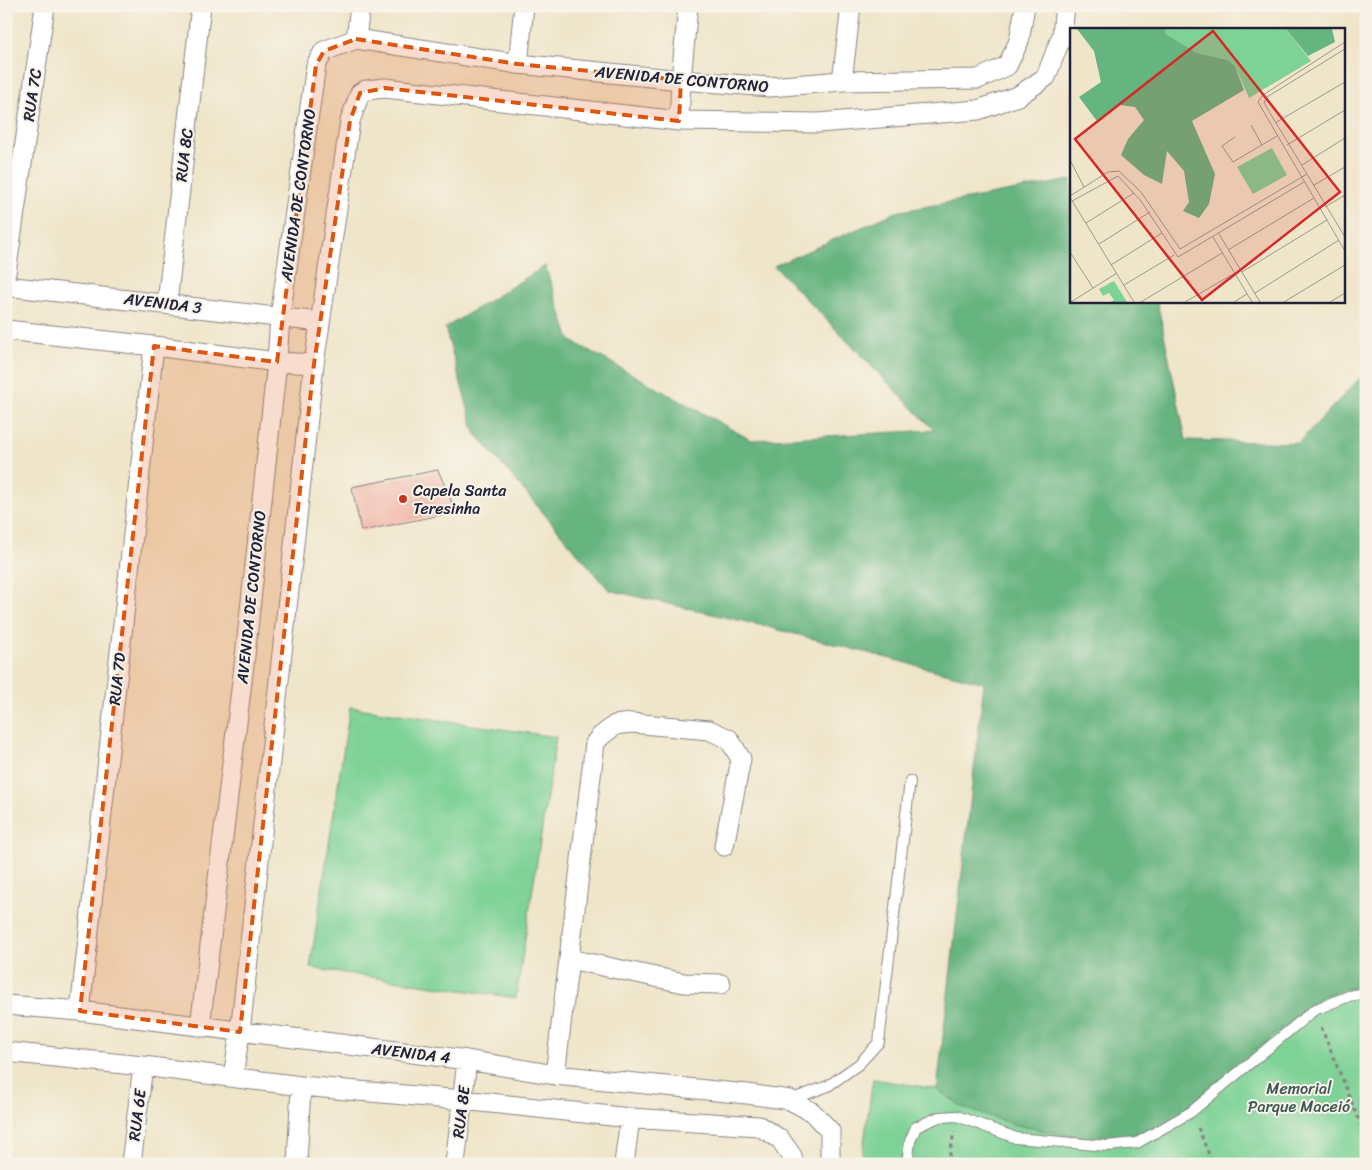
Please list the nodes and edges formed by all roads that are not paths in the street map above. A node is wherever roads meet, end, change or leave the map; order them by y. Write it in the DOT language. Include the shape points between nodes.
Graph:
graph roads {
  1 [pos="45,6"];
  2 [pos="201,6"];
  3 [pos="360,6"];
  4 [pos="524,6"];
  5 [pos="688,6"];
  6 [pos="851,6"];
  7 [pos="1025,6"];
  8 [pos="1065,6"];
  9 [pos="356,39"];
  10 [pos="518,64"];
  11 [pos="680,80"];
  12 [pos="842,81"];
  13 [pos="679,121"];
  14 [pos="6,274"];
  15 [pos="6,286"];
  16 [pos="166,303"];
  17 [pos="280,317"];
  18 [pos="320,322"];
  19 [pos="6,330"];
  20 [pos="154,346"];
  21 [pos="276,362"];
  22 [pos="314,364"];
  23 [pos="910,781"];
  24 [pos="724,846"];
  25 [pos="569,959"];
  26 [pos="721,984"];
  27 [pos="1366,993"];
  28 [pos="6,1005"];
  29 [pos="80,1012"];
  30 [pos="200,1027"];
  31 [pos="240,1032"];
  32 [pos="6,1052"];
  33 [pos="467,1060"];
  34 [pos="143,1066"];
  35 [pos="556,1075"];
  36 [pos="234,1077"];
  37 [pos="301,1086"];
  38 [pos="462,1100"];
  39 [pos="790,1100"];
  40 [pos="630,1118"];
  41 [pos="131,1164"];
  42 [pos="297,1164"];
  43 [pos="455,1164"];
  44 [pos="624,1164"];
  45 [pos="794,1164"];
  46 [pos="830,1164"];
  47 [pos="908,1164"];
  1 -- 14 [label="street, RUA 7C"];
  2 -- 16 [label="street, RUA 8C"];
  3 -- 9 [label="street"];
  4 -- 10 [label="street"];
  5 -- 11 [label="street"];
  6 -- 12 [label="street"];
  7 -- 12 [label="street, AVENIDA DE CONTORNO" via="1019,41 1007,66 978,79"];
  8 -- 13 [label="street" via="1062,34 1046,77 1018,96 978,110 818,123"];
  9 -- 10 [label="street, AVENIDA DE CONTORNO"];
  9 -- 17 [label="street, AVENIDA DE CONTORNO" via="324,51 316,65"];
  10 -- 11 [label="street, AVENIDA DE CONTORNO"];
  11 -- 12 [label="street, AVENIDA DE CONTORNO" via="770,87"];
  11 -- 13 [label="street"];
  13 -- 18 [label="street" via="385,88 360,93 350,121"];
  15 -- 16 [label="street, AVENIDA 3"];
  16 -- 17 [label="street, AVENIDA 3"];
  17 -- 18 [label="street, AVENIDA 3"];
  17 -- 21 [label="street, AVENIDA DE CONTORNO"];
  18 -- 22 [label="street"];
  19 -- 20 [label="street"];
  20 -- 21 [label="street"];
  20 -- 29 [label="street, RUA 7D"];
  21 -- 22 [label="street"];
  21 -- 30 [label="street, AVENIDA DE CONTORNO" via="245,656"];
  22 -- 31 [label="street"];
  23 -- 39 [label="lane" via="879,1042 859,1064 828,1086"];
  24 -- 25 [label="street" via="741,759 729,739 709,730 631,723 615,725 595,743"];
  25 -- 26 [label="street" via="684,983"];
  25 -- 35 [label="street"];
  27 -- 47 [label="lane" via="1314,1010 1191,1112 1137,1143 1107,1146 1016,1138 957,1116 940,1117 916,1127 910,1141"];
  28 -- 29 [label="street, AVENIDA 4"];
  29 -- 30 [label="street, AVENIDA 4"];
  30 -- 31 [label="street, AVENIDA 4"];
  31 -- 33 [label="street, AVENIDA 4"];
  31 -- 36 [label="street"];
  32 -- 34 [label="street"];
  33 -- 35 [label="street, AVENIDA 4"];
  33 -- 38 [label="street, RUA 8E"];
  34 -- 36 [label="street"];
  34 -- 41 [label="street, RUA 6E"];
  35 -- 39 [label="street, AVENIDA 4"];
  36 -- 37 [label="street"];
  37 -- 38 [label="street"];
  37 -- 42 [label="street"];
  38 -- 40 [label="street"];
  38 -- 43 [label="street, RUA 8E"];
  39 -- 46 [label="street, AVENIDA 4" via="812,1112 830,1131"];
  40 -- 44 [label="street"];
  40 -- 45 [label="street" via="759,1126 780,1139"];
}
